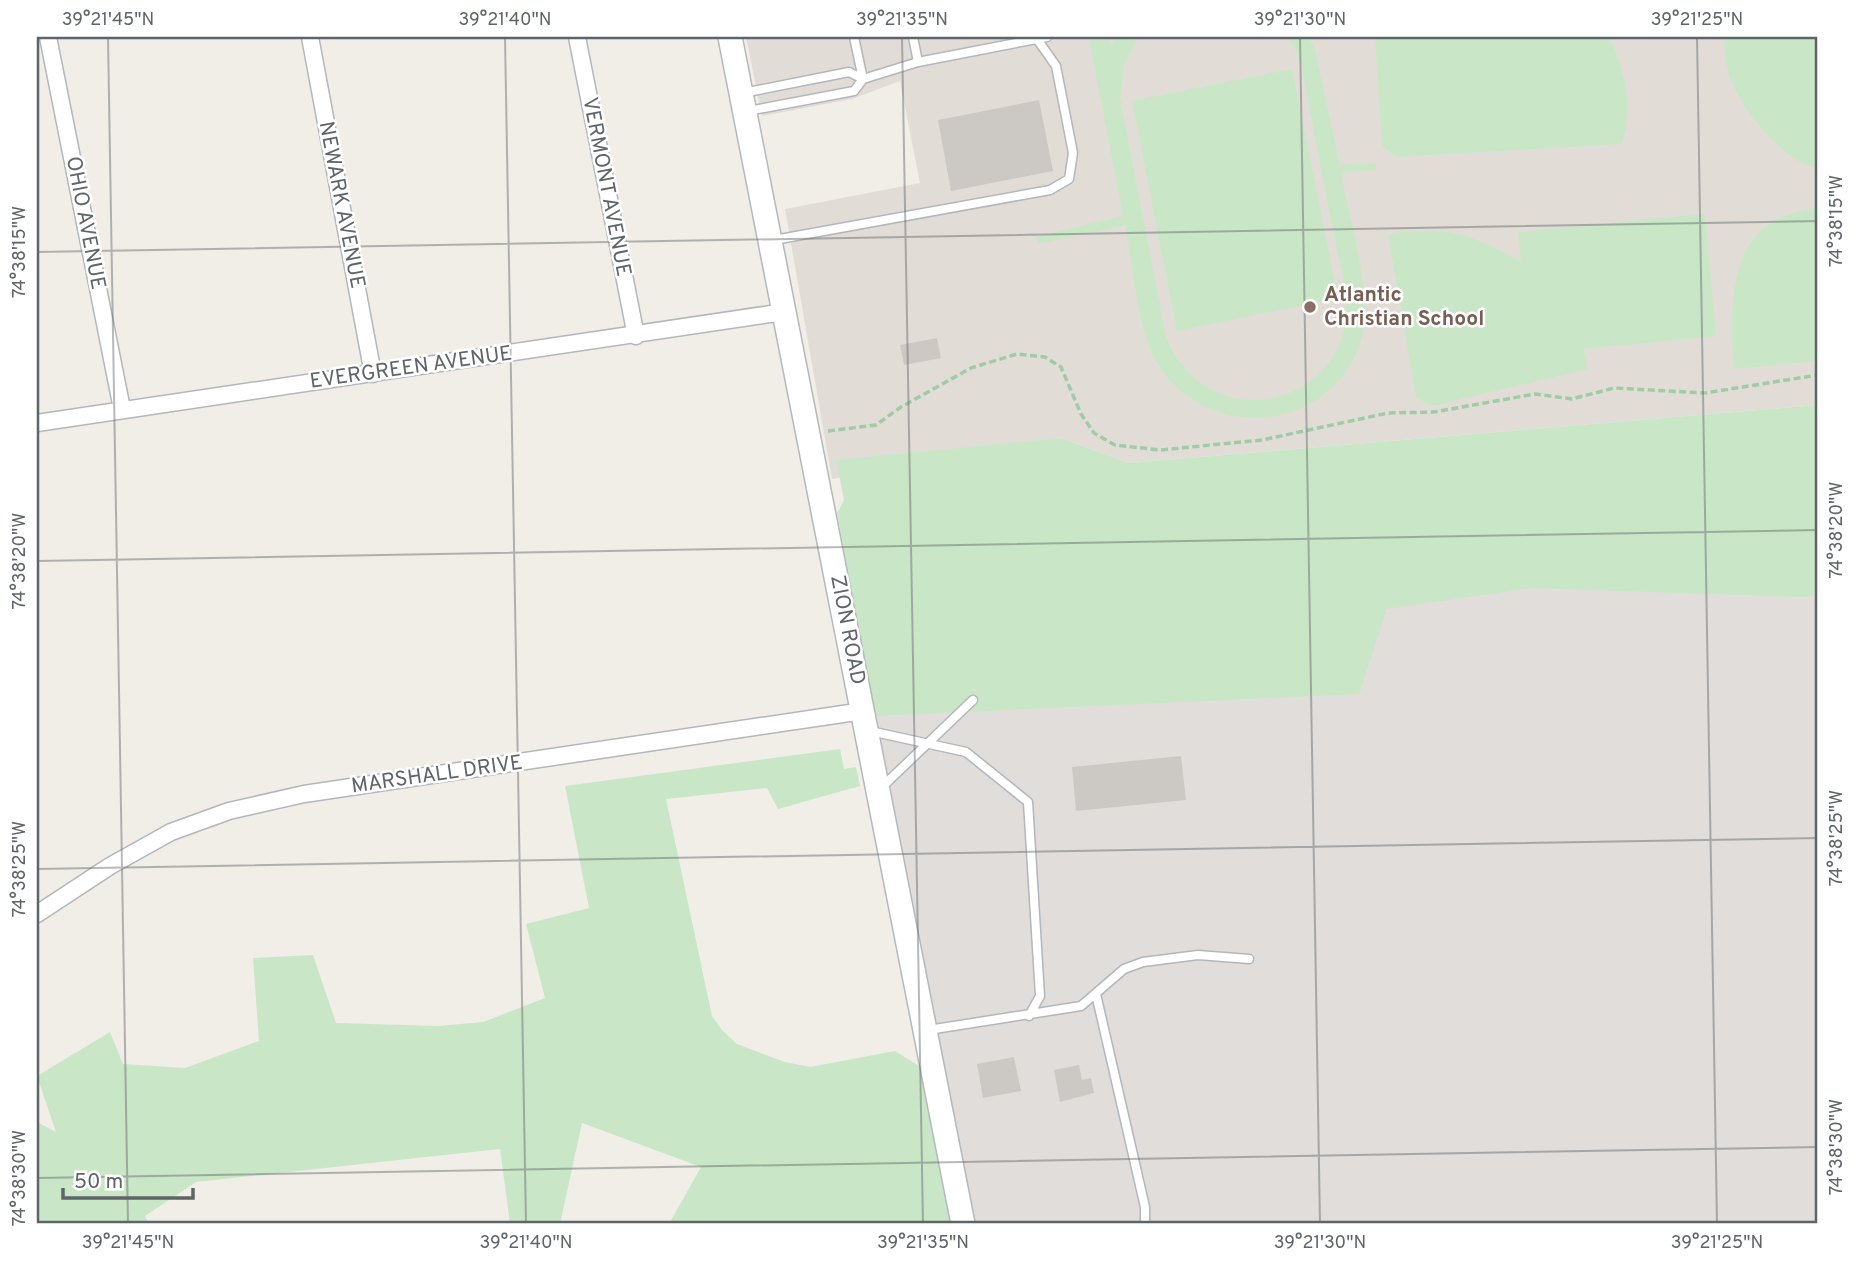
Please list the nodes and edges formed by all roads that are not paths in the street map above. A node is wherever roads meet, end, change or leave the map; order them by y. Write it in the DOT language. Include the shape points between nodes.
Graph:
graph roads {
  1 [pos="48,37"];
  2 [pos="310,37"];
  3 [pos="577,37"];
  4 [pos="730,37"];
  5 [pos="854,37"];
  6 [pos="913,37"];
  7 [pos="1047,37"];
  8 [pos="1037,39"];
  9 [pos="918,62"];
  10 [pos="863,79"];
  11 [pos="743,103"];
  12 [pos="770,241"];
  13 [pos="784,312"];
  14 [pos="635,336"];
  15 [pos="373,374"];
  16 [pos="122,409"];
  17 [pos="37,423"];
  18 [pos="973,700"];
  19 [pos="865,721"];
  20 [pos="928,742"];
  21 [pos="878,790"];
  22 [pos="37,914"];
  23 [pos="1249,959"];
  24 [pos="1096,994"];
  25 [pos="1029,1016"];
  26 [pos="925,1030"];
  27 [pos="963,1224"];
  28 [pos="1145,1224"];
  1 -- 16 [label="street, OHIO AVENUE"];
  2 -- 15 [label="street, NEWARK AVENUE"];
  3 -- 14 [label="street, VERMONT AVENUE"];
  4 -- 11 [label="street, ZION ROAD"];
  5 -- 10 [label="lane"];
  6 -- 9 [label="lane"];
  7 -- 8 [label="lane"];
  8 -- 9 [label="lane"];
  8 -- 12 [label="lane" via="1056,66 1074,163 1066,183 1050,190"];
  9 -- 10 [label="lane"];
  10 -- 11 [label="lane" via="854,90"];
  10 -- 11 [label="lane" via="849,72"];
  11 -- 12 [label="street, ZION ROAD"];
  12 -- 13 [label="street, ZION ROAD"];
  13 -- 14 [label="street, EVERGREEN AVENUE"];
  13 -- 19 [label="street, ZION ROAD"];
  14 -- 15 [label="street, EVERGREEN AVENUE"];
  15 -- 16 [label="street, EVERGREEN AVENUE"];
  16 -- 17 [label="street, EVERGREEN AVENUE"];
  18 -- 20 [label="lane"];
  19 -- 20 [label="lane"];
  19 -- 21 [label="street, ZION ROAD"];
  19 -- 22 [label="street, MARSHALL DRIVE" via="304,794 246,807 146,844"];
  20 -- 21 [label="lane"];
  20 -- 25 [label="lane" via="966,752 1028,802 1040,996"];
  21 -- 26 [label="street, ZION ROAD"];
  23 -- 24 [label="lane" via="1198,955 1143,961 1124,969"];
  24 -- 25 [label="lane" via="1081,1006"];
  24 -- 28 [label="lane" via="1145,1207"];
  25 -- 26 [label="lane"];
  26 -- 27 [label="street, ZION ROAD"];
}
